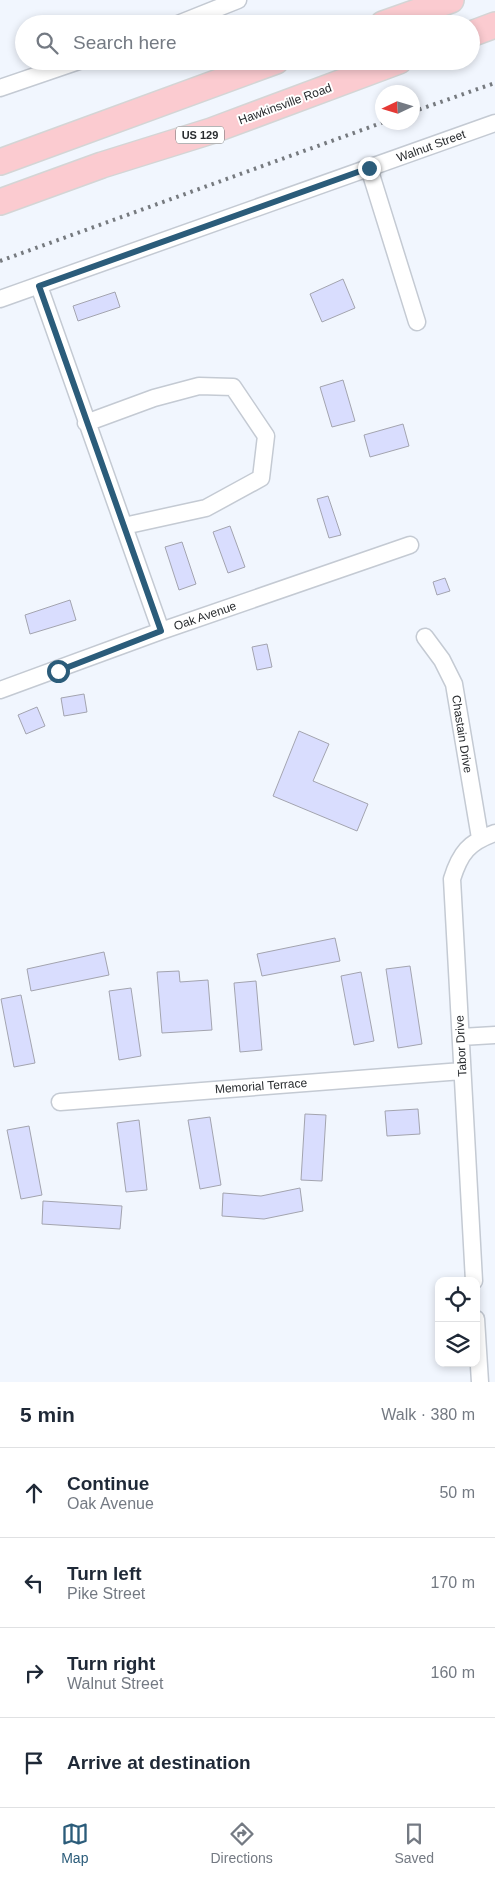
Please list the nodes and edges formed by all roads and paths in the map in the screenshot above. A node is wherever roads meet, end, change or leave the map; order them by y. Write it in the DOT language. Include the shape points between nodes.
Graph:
graph roads {
  1 [pos="238,0"];
  2 [pos="451,0"];
  3 [pos="200,15"];
  4 [pos="408,15"];
  5 [pos="495,25"];
  6 [pos="480,31"];
  7 [pos="53,70"];
  8 [pos="251,70"];
  9 [pos="375,70"];
  10 [pos="0,88"];
  11 [pos="495,123"];
  12 [pos="0,162"];
  13 [pos="369,168"];
  14 [pos="0,202"];
  15 [pos="39,286"];
  16 [pos="0,299"];
  17 [pos="416,322"];
  18 [pos="86,423"];
  19 [pos="124,526"];
  20 [pos="410,545"];
  21 [pos="161,631"];
  22 [pos="425,636"];
  23 [pos="0,690"];
  24 [pos="488,835"];
  25 [pos="495,1035"];
  26 [pos="461,1037"];
  27 [pos="462,1070"];
  28 [pos="60,1102"];
  29 [pos="474,1277"];
  30 [pos="476,1322"];
  31 [pos="480,1382"];
  1 -- 3 [label="street"];
  2 -- 4 [label="main road"];
  5 -- 6 [label="main road"];
  7 -- 10 [label="street"];
  8 -- 12 [label="main road"];
  9 -- 14 [label="main road, Hawkinsville Road / US 129" via="211,131 102,165"];
  11 -- 13 [label="street, Walnut Street"];
  13 -- 15 [label="street, Walnut Street"];
  13 -- 17 [label="street"];
  15 -- 16 [label="street, Walnut Street"];
  15 -- 18 [label="street"];
  18 -- 19 [label="street"];
  18 -- 19 [label="street" via="154,398 199,386 233,386 266,436 261,478 206,508"];
  19 -- 21 [label="street"];
  20 -- 21 [label="street, Oak Avenue"];
  21 -- 23 [label="street, Oak Avenue"];
  22 -- 24 [label="street, Chastain Drive" via="454,684"];
  24 -- 26 [label="street, Tabor Drive" via="458,858 452,880"];
  25 -- 26 [label="street"];
  26 -- 27 [label="street, Tabor Drive"];
  27 -- 28 [label="street, Memorial Terrace"];
  27 -- 29 [label="street, Tabor Drive"];
  30 -- 31 [label="street"];
}
